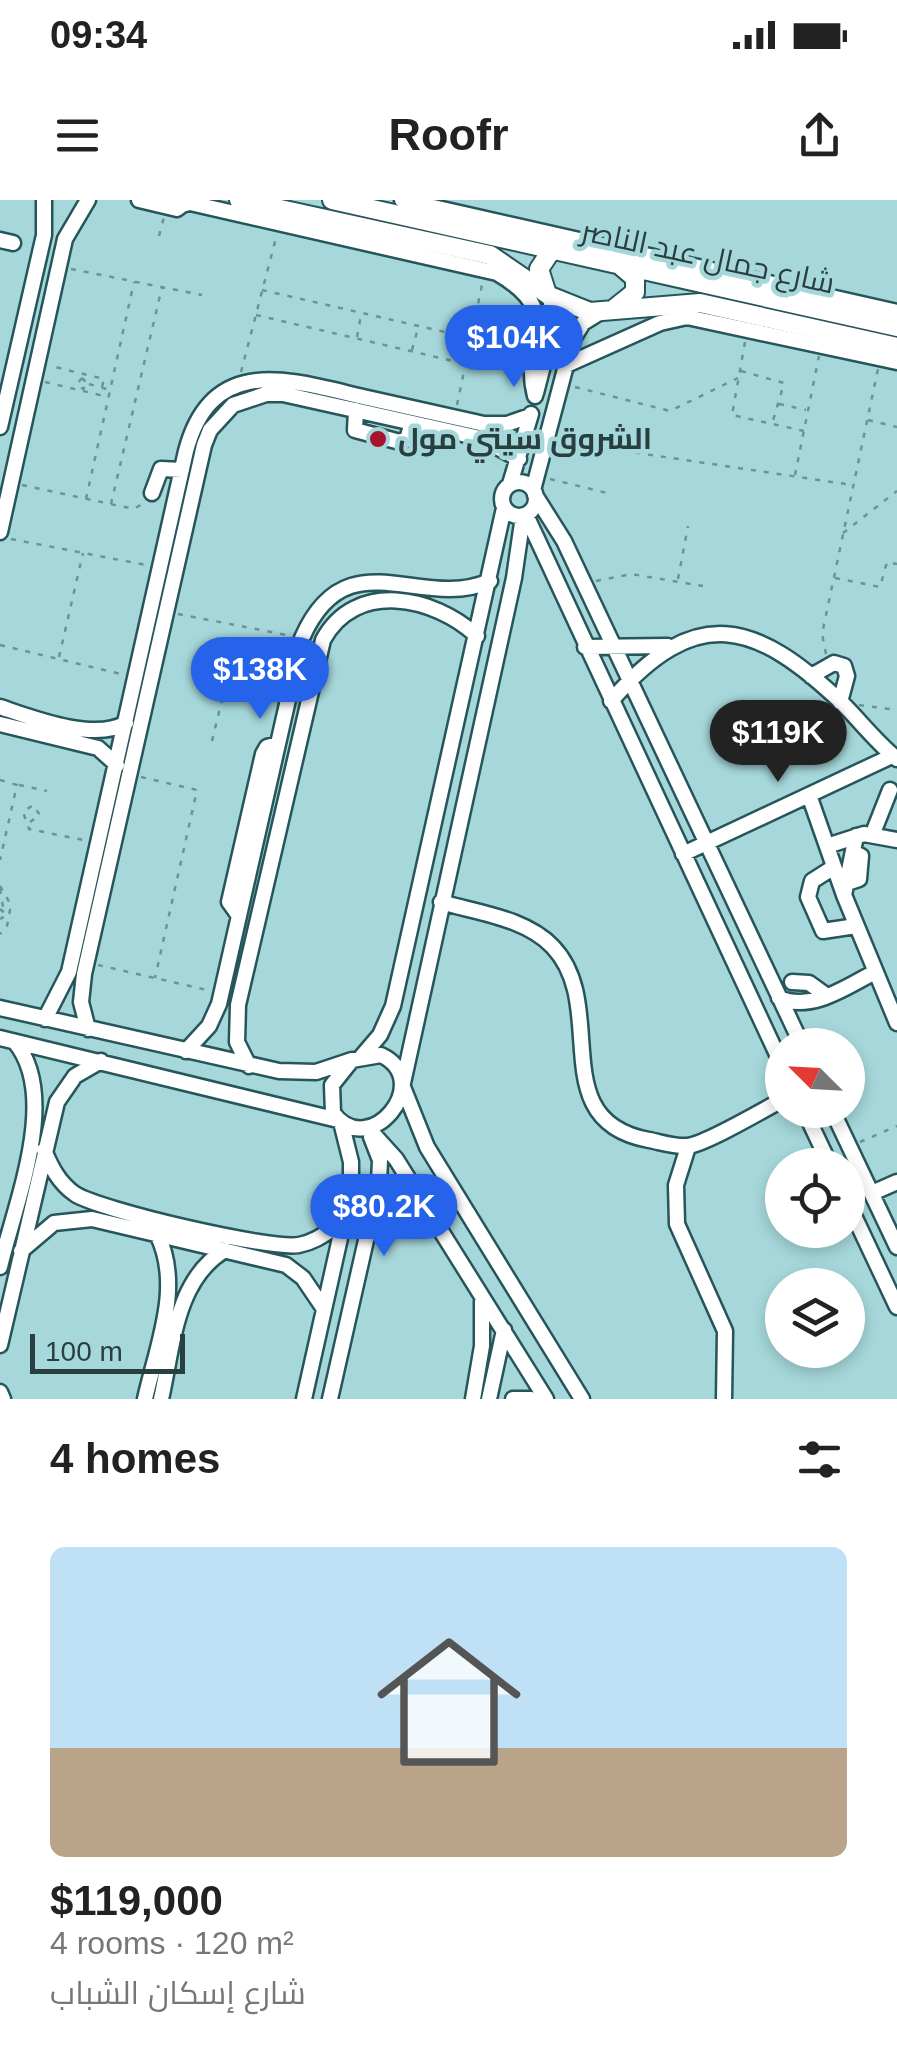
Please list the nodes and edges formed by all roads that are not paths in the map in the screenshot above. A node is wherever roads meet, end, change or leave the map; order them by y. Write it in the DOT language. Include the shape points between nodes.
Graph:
graph roads {
  1 [pos="44,200"];
  2 [pos="88,200"];
  3 [pos="139,200"];
  4 [pos="239,200"];
  5 [pos="332,200"];
  6 [pos="402,200"];
  7 [pos="180,202"];
  8 [pos="507,240"];
  9 [pos="551,251"];
  10 [pos="38,260"];
  11 [pos="493,264"];
  12 [pos="60,265"];
  13 [pos="622,267"];
  14 [pos="34,280"];
  15 [pos="686,280"];
  16 [pos="55,285"];
  17 [pos="550,296"];
  18 [pos="683,302"];
  19 [pos="897,312"];
  20 [pos="606,313"];
  21 [pos="897,327"];
  22 [pos="549,345"];
  23 [pos="897,348"];
  24 [pos="569,349"];
  25 [pos="897,362"];
  26 [pos="564,366"];
  27 [pos="535,396"];
  28 [pos="530,416"];
  29 [pos="0,427"];
  30 [pos="519,460"];
  31 [pos="182,470"];
  32 [pos="510,484"];
  33 [pos="536,487"];
  34 [pos="152,494"];
  35 [pos="504,508"];
  36 [pos="524,515"];
  37 [pos="0,535"];
  38 [pos="540,552"];
  39 [pos="514,578"];
  40 [pos="490,581"];
  41 [pos="477,636"];
  42 [pos="669,646"];
  43 [pos="585,647"];
  44 [pos="615,648"];
  45 [pos="811,676"];
  46 [pos="630,680"];
  47 [pos="611,701"];
  48 [pos="840,702"];
  49 [pos="0,707"];
  50 [pos="126,723"];
  51 [pos="0,724"];
  52 [pos="895,758"];
  53 [pos="123,770"];
  54 [pos="888,789"];
  55 [pos="809,794"];
  56 [pos="873,833"];
  57 [pos="856,836"];
  58 [pos="897,840"];
  59 [pos="706,842"];
  60 [pos="827,846"];
  61 [pos="683,854"];
  62 [pos="834,868"];
  63 [pos="845,889"];
  64 [pos="442,902"];
  65 [pos="856,926"];
  66 [pos="875,972"];
  67 [pos="792,982"];
  68 [pos="827,996"];
  69 [pos="780,998"];
  70 [pos="0,1008"];
  71 [pos="46,1019"];
  72 [pos="897,1023"];
  73 [pos="88,1028"];
  74 [pos="794,1028"];
  75 [pos="765,1029"];
  76 [pos="7,1039"];
  77 [pos="186,1051"];
  78 [pos="357,1058"];
  79 [pos="101,1061"];
  80 [pos="249,1066"];
  81 [pos="403,1085"];
  82 [pos="765,1108"];
  83 [pos="35,1115"];
  84 [pos="51,1119"];
  85 [pos="339,1121"];
  86 [pos="367,1128"];
  87 [pos="841,1128"];
  88 [pos="688,1146"];
  89 [pos="44,1150"];
  90 [pos="897,1182"];
  91 [pos="872,1194"];
  92 [pos="95,1204"];
  93 [pos="92,1220"];
  94 [pos="344,1222"];
  95 [pos="370,1226"];
  96 [pos="157,1234"];
  97 [pos="865,1240"];
  98 [pos="225,1250"];
  99 [pos="897,1250"];
  100 [pos="21,1252"];
  101 [pos="268,1252"];
  102 [pos="875,1261"];
  103 [pos="0,1268"];
  104 [pos="481,1296"];
  105 [pos="176,1300"];
  106 [pos="897,1308"];
  107 [pos="324,1309"];
  108 [pos="504,1330"];
  109 [pos="0,1345"];
  110 [pos="486,1389"];
  111 [pos="145,1399"];
  112 [pos="161,1399"];
  113 [pos="304,1399"];
  114 [pos="330,1399"];
  115 [pos="473,1399"];
  116 [pos="514,1399"];
  117 [pos="531,1399"];
  118 [pos="546,1399"];
  119 [pos="582,1399"];
  120 [pos="724,1399"];
  1 -- 10 [label="street"];
  2 -- 12 [label="street" via="72,222"];
  3 -- 7 [label="street"];
  4 -- 11 [label="main road, شارع جمال عبد الناصر"];
  5 -- 8 [label="main road, شارع جمال عبد الناصر"];
  6 -- 19 [label="street"];
  7 -- 11 [label="street" via="445,260"];
  8 -- 9 [label="main road, شارع جمال عبد الناصر"];
  8 -- 11 [label="main road" via="509,252"];
  9 -- 13 [label="main road, شارع جمال عبد الناصر"];
  9 -- 17 [label="main road" via="538,276"];
  10 -- 12 [label="street"];
  10 -- 14 [label="street"];
  11 -- 17 [label="main road, شارع جمال عبد الناصر"];
  11 -- 27 [label="street" via="537,309"];
  12 -- 16 [label="street"];
  13 -- 15 [label="main road, شارع جمال عبد الناصر"];
  13 -- 20 [label="main road" via="634,278 635,292"];
  14 -- 16 [label="street"];
  14 -- 29 [label="street"];
  15 -- 18 [label="main road"];
  15 -- 21 [label="main road, شارع جمال عبد الناصر"];
  16 -- 37 [label="street"];
  17 -- 20 [label="main road, شارع جمال عبد الناصر"];
  17 -- 22 [label="street"];
  18 -- 20 [label="main road, شارع جمال عبد الناصر"];
  18 -- 23 [label="main road, شارع جمال عبد الناصر"];
  20 -- 24 [label="street" via="583,323"];
  22 -- 24 [label="street"];
  22 -- 27 [label="street"];
  24 -- 26 [label="street"];
  25 -- 26 [label="street" via="701,317 674,319"];
  26 -- 33 [label="street"];
  27 -- 28 [label="street"];
  28 -- 30 [label="street"];
  28 -- 31 [label="street" via="496,425 275,378 238,385 214,400 196,422"];
  30 -- 32 [label="street"];
  30 -- 53 [label="street" via="490,441 266,394 220,416 204,445"];
  31 -- 34 [label="street" via="161,469"];
  31 -- 50 [label="street"];
  32 -- 33 [label="street"];
  32 -- 35 [label="street"];
  33 -- 36 [label="street" via="534,506"];
  33 -- 44 [label="street"];
  35 -- 36 [label="street"];
  35 -- 40 [label="street"];
  36 -- 38 [label="street"];
  36 -- 39 [label="street"];
  38 -- 39 [label="street"];
  38 -- 43 [label="street"];
  39 -- 64 [label="street"];
  40 -- 41 [label="street"];
  40 -- 77 [label="street" via="461,590 386,580 350,586 321,606 302,638 221,993 210,1026"];
  41 -- 78 [label="street" via="393,1006 380,1035"];
  41 -- 80 [label="street" via="436,609 385,601 341,614 322,640 238,1005 238,1042"];
  42 -- 44 [label="street"];
  42 -- 45 [label="street" via="732,634 772,648"];
  42 -- 46 [label="street"];
  43 -- 44 [label="street"];
  43 -- 47 [label="street"];
  44 -- 46 [label="street"];
  45 -- 48 [label="street"];
  45 -- 48 [label="street" via="841,664 847,672"];
  46 -- 47 [label="street"];
  46 -- 59 [label="street"];
  47 -- 61 [label="street"];
  48 -- 52 [label="street"];
  49 -- 50 [label="street" via="101,732"];
  50 -- 53 [label="street"];
  51 -- 53 [label="street" via="98,748"];
  52 -- 55 [label="street"];
  53 -- 71 [label="street" via="65,985"];
  53 -- 73 [label="street" via="81,1002"];
  54 -- 56 [label="street"];
  55 -- 59 [label="street"];
  55 -- 60 [label="street"];
  56 -- 57 [label="street"];
  56 -- 58 [label="street"];
  57 -- 60 [label="street"];
  57 -- 63 [label="street"];
  59 -- 61 [label="street"];
  59 -- 69 [label="street"];
  60 -- 62 [label="street"];
  61 -- 75 [label="street"];
  62 -- 63 [label="street"];
  62 -- 65 [label="street" via="812,880 808,897 823,931"];
  63 -- 65 [label="street"];
  64 -- 81 [label="street"];
  64 -- 88 [label="street" via="526,927 554,947 572,976 588,1096 602,1120 624,1136"];
  65 -- 66 [label="street"];
  66 -- 68 [label="street"];
  66 -- 72 [label="street"];
  67 -- 68 [label="street" via="809,983"];
  68 -- 69 [label="street" via="802,1003"];
  69 -- 74 [label="street"];
  70 -- 71 [label="street"];
  71 -- 73 [label="street"];
  73 -- 77 [label="street"];
  76 -- 79 [label="street"];
  76 -- 83 [label="street" via="31,1068"];
  77 -- 80 [label="street"];
  78 -- 80 [label="street" via="316,1072"];
  78 -- 81 [label="street" via="390,1059"];
  78 -- 85 [label="street" via="336,1076 329,1094"];
  79 -- 84 [label="street" via="75,1076"];
  79 -- 85 [label="street"];
  81 -- 86 [label="street" via="391,1113"];
  81 -- 119 [label="street" via="427,1146"];
  82 -- 88 [label="street"];
  83 -- 84 [label="street"];
  83 -- 103 [label="street"];
  84 -- 89 [label="street"];
  85 -- 86 [label="street"];
  85 -- 94 [label="street" via="352,1162"];
  86 -- 95 [label="street" via="380,1160"];
  86 -- 104 [label="street" via="396,1159"];
  87 -- 91 [label="street"];
  88 -- 120 [label="street" via="676,1184 677,1224 725,1330"];
  89 -- 92 [label="street" via="60,1180"];
  89 -- 100 [label="street"];
  90 -- 91 [label="street"];
  91 -- 99 [label="street"];
  92 -- 93 [label="street"];
  92 -- 101 [label="street"];
  93 -- 96 [label="street"];
  93 -- 100 [label="street" via="54,1224"];
  94 -- 95 [label="street" via="358,1218"];
  94 -- 101 [label="street" via="310,1242"];
  94 -- 107 [label="street"];
  95 -- 114 [label="street"];
  96 -- 98 [label="street"];
  96 -- 105 [label="street"];
  97 -- 102 [label="street"];
  98 -- 101 [label="street"];
  98 -- 105 [label="street"];
  99 -- 102 [label="street"];
  100 -- 109 [label="street"];
  101 -- 107 [label="street" via="295,1270"];
  102 -- 106 [label="street"];
  104 -- 108 [label="street"];
  104 -- 110 [label="street"];
  105 -- 111 [label="street"];
  105 -- 112 [label="street"];
  107 -- 113 [label="street"];
  108 -- 110 [label="street"];
  108 -- 118 [label="street"];
  110 -- 115 [label="street"];
  116 -- 117 [label="street"];
}
